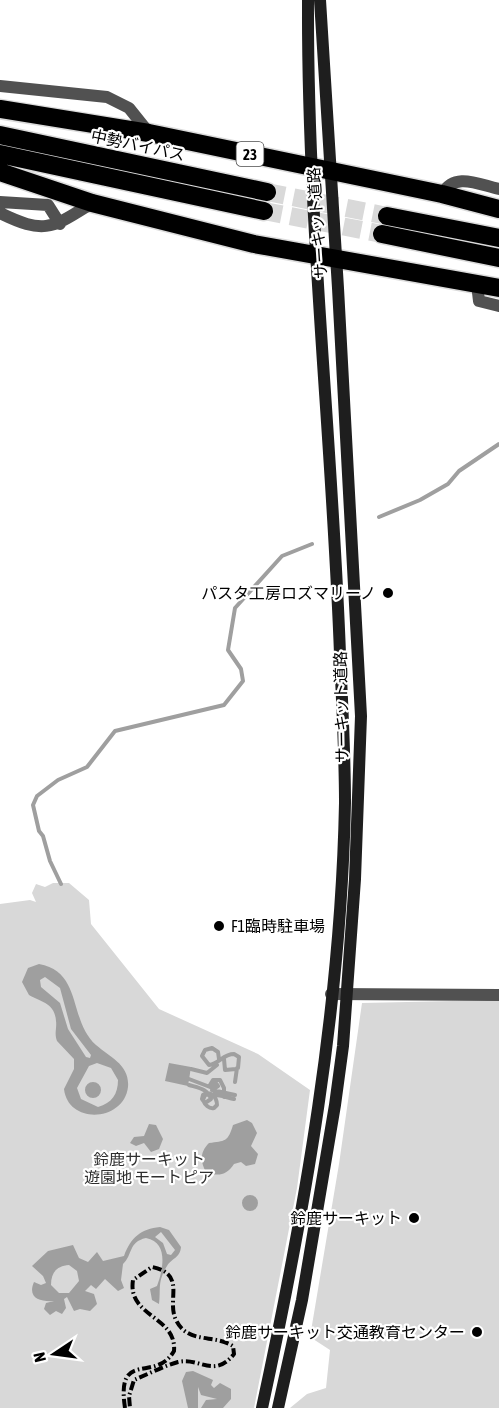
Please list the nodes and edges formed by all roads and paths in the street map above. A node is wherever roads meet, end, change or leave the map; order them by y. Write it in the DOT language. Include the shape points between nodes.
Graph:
graph roads {
  1 [pos="308,0"];
  2 [pos="320,0"];
  3 [pos="0,86"];
  4 [pos="0,109"];
  5 [pos="149,133"];
  6 [pos="0,135"];
  7 [pos="0,154"];
  8 [pos="321,169"];
  9 [pos="0,172"];
  10 [pos="499,189"];
  11 [pos="267,192"];
  12 [pos="442,194"];
  13 [pos="0,202"];
  14 [pos="92,203"];
  15 [pos="499,209"];
  16 [pos="264,211"];
  17 [pos="0,213"];
  18 [pos="387,216"];
  19 [pos="60,224"];
  20 [pos="382,234"];
  21 [pos="499,238"];
  22 [pos="317,254"];
  23 [pos="336,257"];
  24 [pos="499,258"];
  25 [pos="477,284"];
  26 [pos="499,288"];
  27 [pos="499,306"];
  28 [pos="331,994"];
  29 [pos="348,994"];
  30 [pos="499,995"];
  31 [pos="262,1408"];
  32 [pos="278,1408"];
  1 -- 8 [label="street"];
  2 -- 8 [label="street, サーキット道路"];
  3 -- 5 [label="street" via="107,97 129,108"];
  4 -- 5 [label="highway, 23"];
  5 -- 8 [label="highway, 23"];
  6 -- 11 [label="highway, 中勢バイパス / 23"];
  7 -- 16 [label="highway"];
  8 -- 12 [label="highway, 23"];
  8 -- 22 [label="street, サーキット道路"];
  8 -- 23 [label="street, サーキット道路"];
  9 -- 14 [label="highway"];
  10 -- 12 [label="street" via="456,180"];
  12 -- 15 [label="highway, 23"];
  13 -- 19 [label="street" via="48,205"];
  14 -- 19 [label="street"];
  14 -- 22 [label="highway" via="254,244"];
  17 -- 19 [label="street" via="28,225"];
  18 -- 21 [label="highway"];
  20 -- 24 [label="highway"];
  22 -- 23 [label="highway"];
  22 -- 28 [label="street, サーキット道路" via="344,741 342,862"];
  23 -- 25 [label="highway"];
  23 -- 29 [label="street, サーキット道路" via="360,716"];
  25 -- 26 [label="highway"];
  25 -- 27 [label="street" via="479,301"];
  28 -- 29 [label="street"];
  28 -- 31 [label="street, サーキット道路" via="316,1130"];
  29 -- 30 [label="street"];
  29 -- 32 [label="street, サーキット道路" via="326,1160 302,1300"];
}
